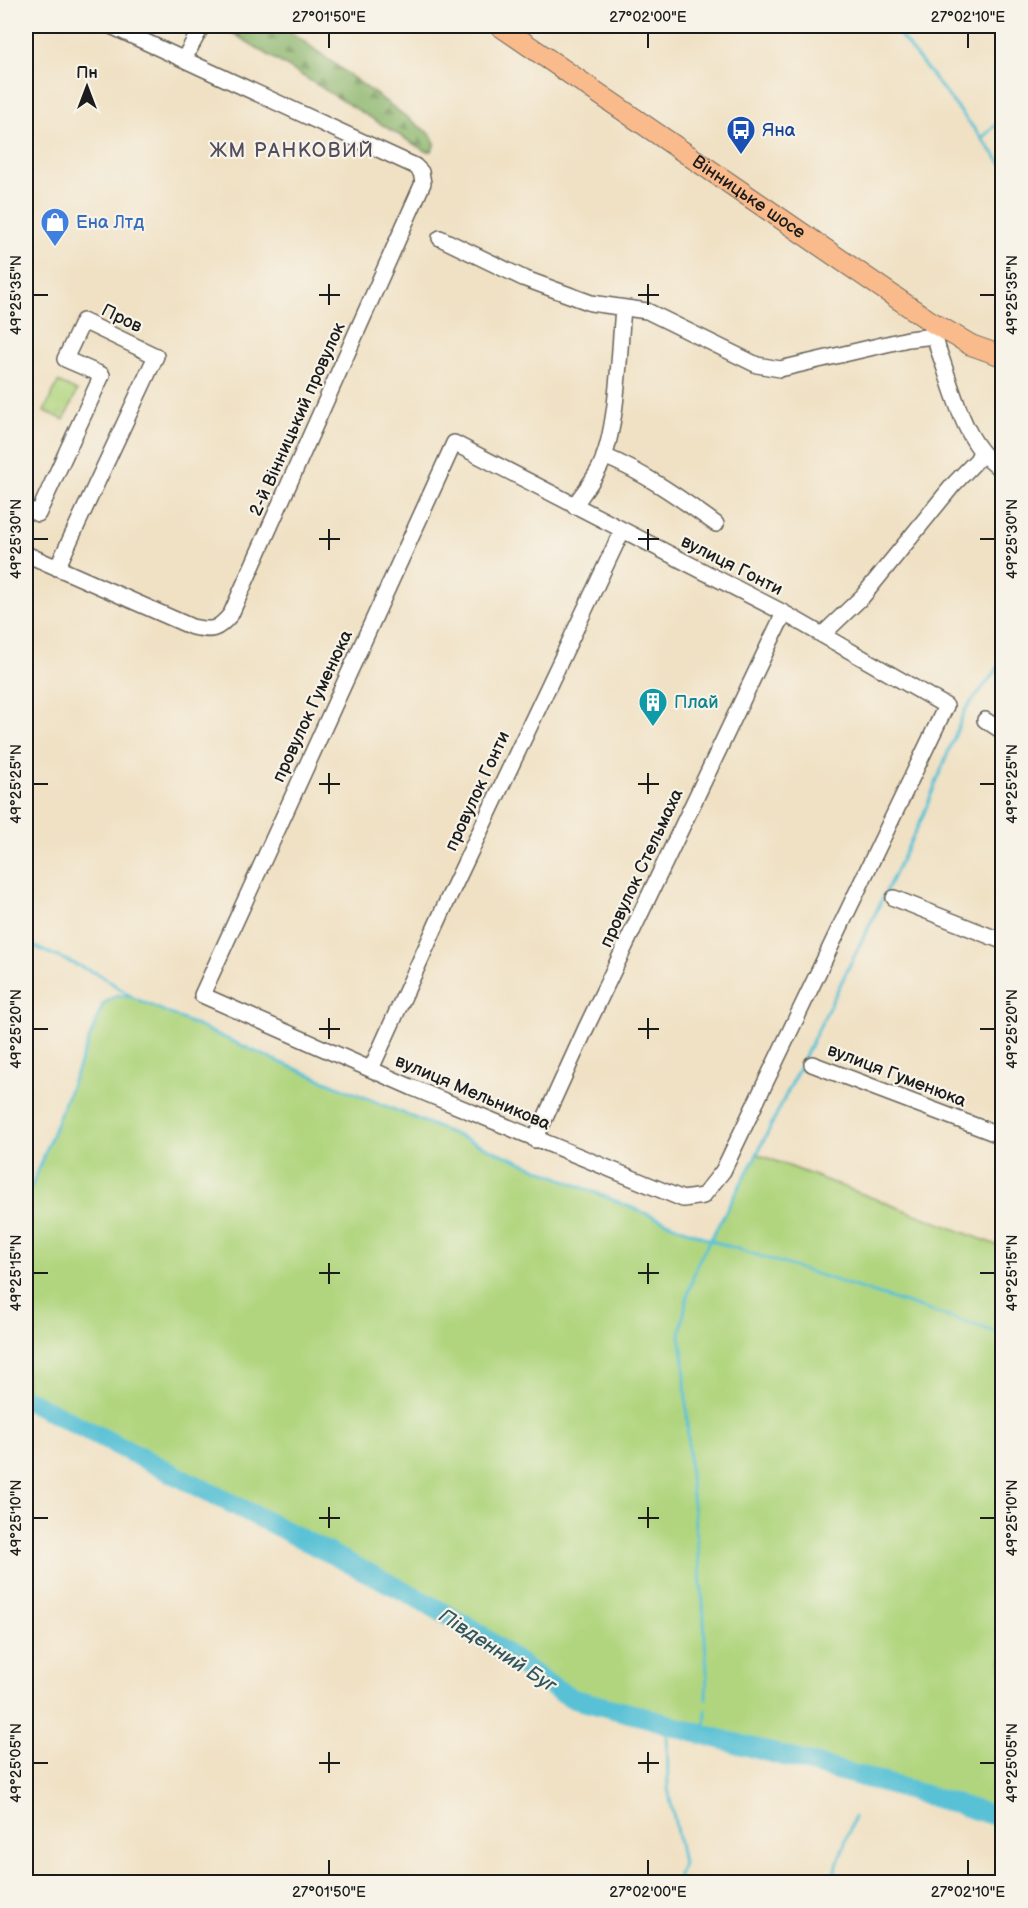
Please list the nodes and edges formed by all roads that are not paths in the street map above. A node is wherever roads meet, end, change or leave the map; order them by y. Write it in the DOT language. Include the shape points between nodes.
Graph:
graph roads {
  1 [pos="111,26"];
  2 [pos="202,26"];
  3 [pos="500,26"];
  4 [pos="184,59"];
  5 [pos="441,238"];
  6 [pos="623,308"];
  7 [pos="938,332"];
  8 [pos="1002,356"];
  9 [pos="464,449"];
  10 [pos="981,452"];
  11 [pos="604,456"];
  12 [pos="1002,470"];
  13 [pos="574,506"];
  14 [pos="26,508"];
  15 [pos="716,524"];
  16 [pos="622,531"];
  17 [pos="26,554"];
  18 [pos="57,568"];
  19 [pos="784,613"];
  20 [pos="822,634"];
  21 [pos="985,720"];
  22 [pos="1002,731"];
  23 [pos="894,898"];
  24 [pos="1002,940"];
  25 [pos="202,995"];
  26 [pos="812,1064"];
  27 [pos="371,1069"];
  28 [pos="1002,1136"];
  29 [pos="535,1140"];
  30 [pos="723,1171"];
  1 -- 4 [label="street"];
  2 -- 4 [label="street"];
  3 -- 7 [label="main road, Вінницьке шосе"];
  4 -- 18 [label="street, 2-й Вінницький провулок" via="415,166 423,183 231,614 221,626 209,630 192,627"];
  5 -- 6 [label="street" via="523,278 591,303"];
  6 -- 7 [label="street" via="647,311 757,365 780,369"];
  6 -- 11 [label="street" via="614,404"];
  7 -- 8 [label="main road, Вінницьке шосе"];
  7 -- 10 [label="street" via="938,349 970,438"];
  9 -- 13 [label="street, вулиця Гонти"];
  9 -- 25 [label="street, провулок Гуменюка" via="454,443"];
  10 -- 12 [label="street"];
  10 -- 20 [label="street" via="863,596"];
  11 -- 13 [label="street"];
  11 -- 15 [label="street" via="664,488"];
  13 -- 16 [label="street, вулиця Гонти"];
  14 -- 18 [label="street, Пров" via="38,514 102,375 65,359 83,321 156,356"];
  16 -- 19 [label="street, вулиця Гонти"];
  16 -- 27 [label="street, провулок Гонти"];
  17 -- 18 [label="street, 2-й Вінницький провулок"];
  19 -- 20 [label="street, вулиця Гонти"];
  19 -- 29 [label="street, провулок Стельмаха"];
  20 -- 30 [label="street, вулиця Гонти" via="946,705"];
  21 -- 22 [label="street"];
  23 -- 24 [label="street"];
  25 -- 27 [label="street, вулиця Мельникова"];
  26 -- 28 [label="street, вулиця Гуменюка"];
  27 -- 29 [label="street, вулиця Мельникова"];
  29 -- 30 [label="street, вулиця Мельникова" via="683,1200 703,1196"];
}
